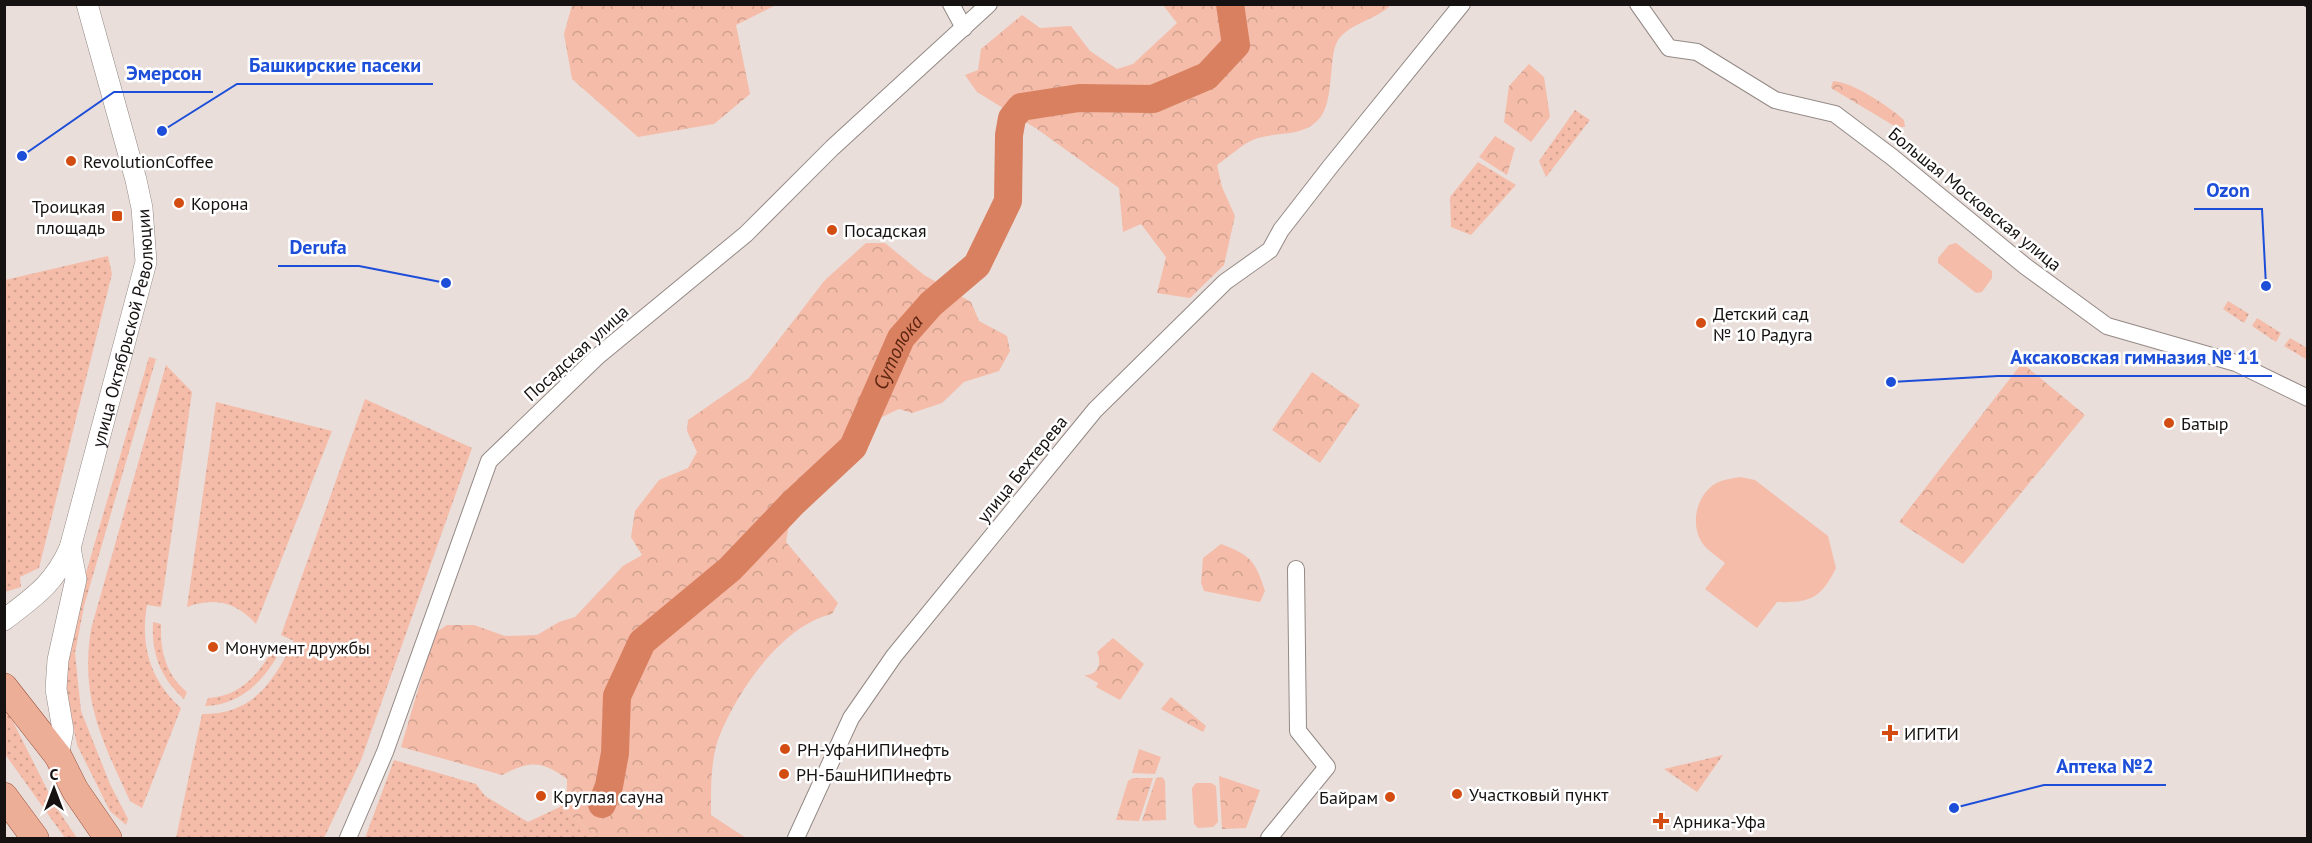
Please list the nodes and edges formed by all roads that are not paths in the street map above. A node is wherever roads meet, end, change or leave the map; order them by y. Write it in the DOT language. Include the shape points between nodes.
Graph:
graph roads {
  1 [pos="87,4"];
  2 [pos="951,4"];
  3 [pos="989,4"];
  4 [pos="1462,4"];
  5 [pos="1638,4"];
  6 [pos="964,28"];
  7 [pos="2307,398"];
  8 [pos="70,548"];
  9 [pos="1296,569"];
  10 [pos="4,599"];
  11 [pos="4,620"];
  12 [pos="5,687"];
  13 [pos="58,756"];
  14 [pos="4,796"];
  15 [pos="4,818"];
  16 [pos="34,838"];
  17 [pos="108,838"];
  18 [pos="348,838"];
  19 [pos="796,838"];
  20 [pos="1269,838"];
  1 -- 8 [label="street, улица Октябрьской Революции" via="136,180 146,262"];
  2 -- 6 [label="street"];
  3 -- 6 [label="street, Посадская улица"];
  4 -- 19 [label="street, улица Бехтерева" via="1330,167 1270,250 1225,282 1095,410 894,656 855,710"];
  5 -- 7 [label="street, Большая Московская улица" via="1669,48 1697,52 1775,100 1834,114 2107,326 2236,363"];
  6 -- 18 [label="street, Посадская улица" via="832,148 746,234 598,356 489,461 385,752"];
  8 -- 10 [label="street" via="32,593"];
  8 -- 11 [label="street" via="50,583"];
  8 -- 13 [label="street" via="76,579 58,660 56,689 63,730"];
  9 -- 20 [label="street" via="1298,732 1328,767"];
  12 -- 13 [label="main road"];
  13 -- 17 [label="main road" via="75,790"];
  14 -- 16 [label="main road"];
  15 -- 16 [label="street"];
}
